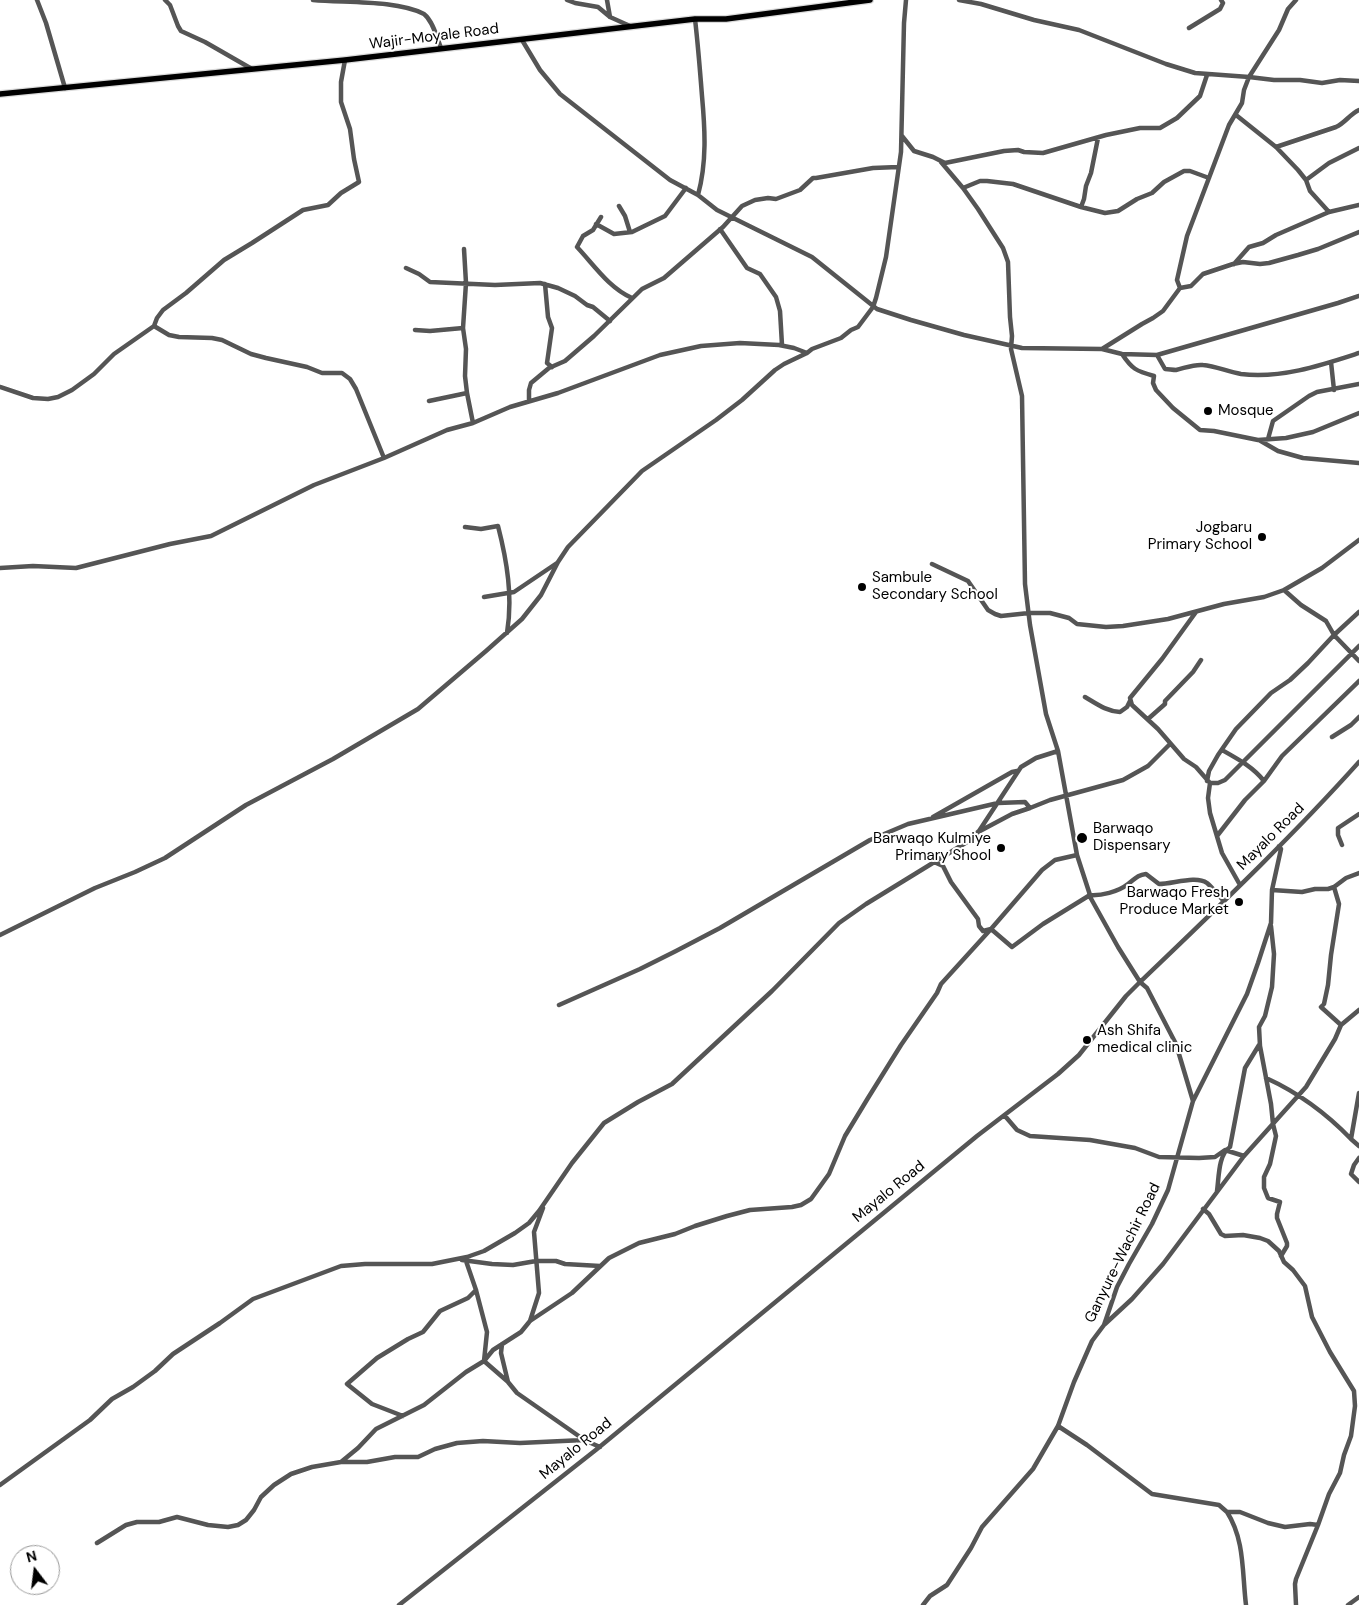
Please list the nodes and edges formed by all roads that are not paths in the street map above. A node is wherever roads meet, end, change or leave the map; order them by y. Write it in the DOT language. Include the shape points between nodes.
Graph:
graph roads {
  1 [pos="37,0"];
  2 [pos="164,0"];
  3 [pos="313,0"];
  4 [pos="567,0"];
  5 [pos="593,0"];
  6 [pos="607,0"];
  7 [pos="870,0"];
  8 [pos="906,0"];
  9 [pos="959,0"];
  10 [pos="1221,0"];
  11 [pos="1296,0"];
  12 [pos="598,7"];
  13 [pos="610,17"];
  14 [pos="695,20"];
  15 [pos="631,27"];
  16 [pos="1189,28"];
  17 [pos="522,40"];
  18 [pos="441,48"];
  19 [pos="345,60"];
  20 [pos="253,70"];
  21 [pos="1207,75"];
  22 [pos="1249,77"];
  23 [pos="1359,80"];
  24 [pos="66,88"];
  25 [pos="0,94"];
  26 [pos="1359,110"];
  27 [pos="1236,115"];
  28 [pos="902,136"];
  29 [pos="1098,138"];
  30 [pos="1276,147"];
  31 [pos="1359,148"];
  32 [pos="941,162"];
  33 [pos="898,167"];
  34 [pos="1209,178"];
  35 [pos="1306,180"];
  36 [pos="686,188"];
  37 [pos="963,188"];
  38 [pos="698,195"];
  39 [pos="1359,205"];
  40 [pos="619,206"];
  41 [pos="1081,207"];
  42 [pos="1330,212"];
  43 [pos="600,217"];
  44 [pos="731,217"];
  45 [pos="596,224"];
  46 [pos="720,229"];
  47 [pos="630,232"];
  48 [pos="1359,232"];
  49 [pos="464,249"];
  50 [pos="1234,264"];
  51 [pos="406,268"];
  52 [pos="466,284"];
  53 [pos="545,284"];
  54 [pos="1180,288"];
  55 [pos="1359,296"];
  56 [pos="632,298"];
  57 [pos="873,307"];
  58 [pos="610,322"];
  59 [pos="154,326"];
  60 [pos="463,328"];
  61 [pos="415,330"];
  62 [pos="1012,345"];
  63 [pos="782,346"];
  64 [pos="1102,349"];
  65 [pos="807,353"];
  66 [pos="1359,353"];
  67 [pos="1122,354"];
  68 [pos="1157,354"];
  69 [pos="1331,362"];
  70 [pos="552,367"];
  71 [pos="1165,369"];
  72 [pos="1154,376"];
  73 [pos="1359,384"];
  74 [pos="0,387"];
  75 [pos="1334,390"];
  76 [pos="467,393"];
  77 [pos="429,401"];
  78 [pos="529,401"];
  79 [pos="1359,413"];
  80 [pos="473,423"];
  81 [pos="1268,439"];
  82 [pos="1258,440"];
  83 [pos="384,458"];
  84 [pos="1359,463"];
  85 [pos="465,527"];
  86 [pos="1359,540"];
  87 [pos="558,562"];
  88 [pos="932,564"];
  89 [pos="0,568"];
  90 [pos="1284,590"];
  91 [pos="509,593"];
  92 [pos="484,597"];
  93 [pos="1196,612"];
  94 [pos="1359,612"];
  95 [pos="1029,613"];
  96 [pos="506,633"];
  97 [pos="1334,635"];
  98 [pos="1359,646"];
  99 [pos="1352,654"];
  100 [pos="1201,660"];
  101 [pos="1359,661"];
  102 [pos="1359,681"];
  103 [pos="1085,697"];
  104 [pos="1130,701"];
  105 [pos="1359,717"];
  106 [pos="1148,719"];
  107 [pos="1332,737"];
  108 [pos="1170,744"];
  109 [pos="1058,750"];
  110 [pos="1222,750"];
  111 [pos="1243,762"];
  112 [pos="1359,762"];
  113 [pos="1017,771"];
  114 [pos="1264,781"];
  115 [pos="1208,782"];
  116 [pos="1066,796"];
  117 [pos="998,803"];
  118 [pos="1030,808"];
  119 [pos="1359,814"];
  120 [pos="930,820"];
  121 [pos="979,831"];
  122 [pos="1217,836"];
  123 [pos="1342,845"];
  124 [pos="1279,846"];
  125 [pos="1076,855"];
  126 [pos="934,862"];
  127 [pos="1359,873"];
  128 [pos="1240,885"];
  129 [pos="1334,887"];
  130 [pos="1272,890"];
  131 [pos="1089,895"];
  132 [pos="1224,901"];
  133 [pos="1271,922"];
  134 [pos="991,929"];
  135 [pos="0,935"];
  136 [pos="1140,982"];
  137 [pos="559,1005"];
  138 [pos="1359,1010"];
  139 [pos="1341,1025"];
  140 [pos="1260,1044"];
  141 [pos="1266,1078"];
  142 [pos="1359,1093"];
  143 [pos="1299,1095"];
  144 [pos="1193,1101"];
  145 [pos="1005,1116"];
  146 [pos="1273,1124"];
  147 [pos="1351,1139"];
  148 [pos="1359,1146"];
  149 [pos="1225,1150"];
  150 [pos="1244,1156"];
  151 [pos="1178,1157"];
  152 [pos="1359,1158"];
  153 [pos="1359,1182"];
  154 [pos="1217,1192"];
  155 [pos="546,1198"];
  156 [pos="1203,1209"];
  157 [pos="1281,1256"];
  158 [pos="458,1260"];
  159 [pos="466,1261"];
  160 [pos="536,1261"];
  161 [pos="600,1266"];
  162 [pos="476,1290"];
  163 [pos="530,1320"];
  164 [pos="1104,1325"];
  165 [pos="502,1344"];
  166 [pos="484,1361"];
  167 [pos="508,1382"];
  168 [pos="403,1416"];
  169 [pos="1058,1426"];
  170 [pos="584,1440"];
  171 [pos="600,1447"];
  172 [pos="340,1462"];
  173 [pos="0,1485"];
  174 [pos="1227,1512"];
  175 [pos="1318,1525"];
  176 [pos="97,1543"];
  177 [pos="1359,1597"];
  178 [pos="399,1605"];
  179 [pos="923,1605"];
  180 [pos="1246,1605"];
  181 [pos="1296,1605"];
  182 [pos="1348,1605"];
  1 -- 24 [label="street"];
  2 -- 20 [label="street" via="170,5 181,31"];
  3 -- 18 [label="street" via="401,2 424,14"];
  4 -- 12 [label="street"];
  5 -- 12 [label="street"];
  6 -- 13 [label="street"];
  7 -- 14 [label="main road, Wajir-Moyale Road" via="726,19"];
  8 -- 28 [label="street"];
  9 -- 21 [label="street" via="1079,30 1166,64"];
  10 -- 16 [label="street" via="1220,9"];
  11 -- 22 [label="street"];
  12 -- 13 [label="street"];
  13 -- 15 [label="street"];
  14 -- 15 [label="main road, Wajir-Moyale Road"];
  14 -- 38 [label="street" via="705,149"];
  15 -- 17 [label="main road, Wajir-Moyale Road"];
  17 -- 18 [label="main road, Wajir-Moyale Road"];
  17 -- 36 [label="street" via="540,70 560,94 670,180"];
  18 -- 19 [label="main road, Wajir-Moyale Road"];
  19 -- 20 [label="main road, Wajir-Moyale Road"];
  19 -- 59 [label="street" via="341,102 350,128 359,182 328,205 303,210 224,260 163,310"];
  20 -- 24 [label="main road, Wajir-Moyale Road"];
  21 -- 22 [label="street"];
  21 -- 29 [label="street" via="1200,96 1166,126 1140,128"];
  22 -- 23 [label="street" via="1322,82"];
  22 -- 27 [label="street"];
  24 -- 25 [label="main road, Wajir-Moyale Road"];
  26 -- 30 [label="street" via="1336,128"];
  27 -- 30 [label="street"];
  27 -- 34 [label="street"];
  28 -- 32 [label="street" via="914,151"];
  28 -- 33 [label="street"];
  29 -- 32 [label="street" via="1043,153 1004,151"];
  29 -- 41 [label="street"];
  30 -- 35 [label="street"];
  31 -- 35 [label="street" via="1328,163"];
  32 -- 37 [label="street"];
  33 -- 44 [label="street" via="813,178 800,190 776,199 749,203"];
  33 -- 57 [label="street" via="886,257"];
  34 -- 41 [label="street" via="1190,171 1179,173 1152,193 1118,211 1105,213"];
  34 -- 54 [label="street" via="1187,236 1177,280"];
  35 -- 42 [label="street" via="1310,191"];
  36 -- 38 [label="street"];
  36 -- 47 [label="street" via="665,216"];
  37 -- 41 [label="street" via="980,181 1013,184"];
  37 -- 62 [label="street" via="1003,248 1008,262"];
  38 -- 44 [label="street"];
  39 -- 42 [label="street"];
  40 -- 47 [label="street"];
  42 -- 50 [label="street" via="1249,247"];
  43 -- 45 [label="street"];
  44 -- 46 [label="street"];
  44 -- 57 [label="street" via="812,257"];
  45 -- 47 [label="street" via="614,234"];
  45 -- 56 [label="street" via="577,247 609,283"];
  46 -- 56 [label="street" via="664,278"];
  46 -- 63 [label="street" via="747,268 760,274 776,297"];
  48 -- 50 [label="street" via="1318,249 1268,263"];
  49 -- 52 [label="street"];
  50 -- 54 [label="street" via="1203,274 1192,286"];
  51 -- 52 [label="street" via="430,282"];
  52 -- 53 [label="street"];
  52 -- 60 [label="street"];
  53 -- 58 [label="street" via="575,296"];
  53 -- 70 [label="street" via="552,328 547,363"];
  54 -- 64 [label="street" via="1153,318"];
  55 -- 68 [label="street"];
  56 -- 58 [label="street"];
  57 -- 62 [label="street" via="949,331"];
  57 -- 65 [label="street" via="858,327"];
  58 -- 70 [label="street" via="565,361"];
  59 -- 74 [label="street" via="114,354 84,382 58,397 48,400 33,398"];
  59 -- 83 [label="street" via="179,337 222,340 251,354 322,372 342,373 356,389"];
  60 -- 61 [label="street"];
  60 -- 76 [label="street"];
  62 -- 64 [label="street" via="1038,349"];
  62 -- 95 [label="street" via="1022,396 1025,575"];
  63 -- 65 [label="street"];
  63 -- 78 [label="street" via="740,343 668,353"];
  64 -- 67 [label="street"];
  65 -- 87 [label="street" via="775,370 742,400 642,471"];
  66 -- 69 [label="street"];
  67 -- 68 [label="street"];
  67 -- 72 [label="street" via="1129,365"];
  68 -- 71 [label="street"];
  69 -- 71 [label="street" via="1265,374 1242,374 1203,365"];
  69 -- 75 [label="street"];
  70 -- 78 [label="street" via="532,383"];
  71 -- 72 [label="street"];
  72 -- 82 [label="street" via="1156,390 1200,430"];
  73 -- 75 [label="street"];
  75 -- 81 [label="street" via="1317,392 1276,419 1271,424"];
  76 -- 77 [label="street"];
  76 -- 80 [label="street"];
  78 -- 80 [label="street"];
  79 -- 81 [label="street" via="1313,432"];
  80 -- 83 [label="street" via="447,430"];
  81 -- 82 [label="street"];
  82 -- 84 [label="street" via="1278,451 1302,458"];
  83 -- 89 [label="street" via="314,485 206,538 76,568"];
  85 -- 91 [label="street" via="498,526"];
  86 -- 90 [label="street" via="1322,568"];
  87 -- 91 [label="street"];
  87 -- 96 [label="street" via="531,609"];
  88 -- 95 [label="street" via="968,581 988,610 995,614"];
  90 -- 93 [label="street"];
  90 -- 97 [label="street" via="1326,621"];
  91 -- 92 [label="street"];
  91 -- 96 [label="street"];
  93 -- 95 [label="street" via="1106,627 1077,624 1069,618 1050,613"];
  93 -- 104 [label="street"];
  94 -- 97 [label="street"];
  95 -- 109 [label="street" via="1040,686"];
  96 -- 135 [label="street" via="404,718 246,804 165,858"];
  97 -- 99 [label="street"];
  97 -- 110 [label="street" via="1290,680 1271,693 1236,729"];
  98 -- 99 [label="street"];
  99 -- 101 [label="street"];
  99 -- 111 [label="street"];
  100 -- 106 [label="street" via="1165,704"];
  102 -- 114 [label="street" via="1282,756"];
  103 -- 104 [label="street" via="1101,707 1120,712"];
  104 -- 106 [label="street"];
  105 -- 107 [label="street"];
  106 -- 108 [label="street"];
  108 -- 115 [label="street"];
  108 -- 116 [label="street" via="1148,766 1123,780"];
  109 -- 113 [label="street" via="1036,758"];
  109 -- 116 [label="street"];
  110 -- 111 [label="street"];
  110 -- 115 [label="street" via="1209,771"];
  111 -- 114 [label="street"];
  111 -- 115 [label="street" via="1225,780"];
  112 -- 124 [label="street, Mayalo Road"];
  113 -- 117 [label="street"];
  113 -- 120 [label="street"];
  114 -- 122 [label="street"];
  115 -- 122 [label="street" via="1210,813"];
  116 -- 118 [label="street"];
  116 -- 125 [label="street"];
  117 -- 118 [label="street" via="1025,802"];
  117 -- 120 [label="street"];
  117 -- 121 [label="street"];
  118 -- 121 [label="street"];
  119 -- 123 [label="street" via="1338,828"];
  120 -- 137 [label="street" via="908,824 870,840 720,928 640,970"];
  121 -- 126 [label="street"];
  122 -- 128 [label="street" via="1222,853"];
  124 -- 128 [label="street, Mayalo Road"];
  124 -- 130 [label="street, Ganyure-Wachir Road"];
  125 -- 131 [label="street"];
  125 -- 134 [label="street" via="1048,864"];
  126 -- 134 [label="street" via="943,866 983,931"];
  126 -- 155 [label="street" via="839,923 672,1084 604,1123"];
  127 -- 129 [label="street"];
  128 -- 132 [label="street, Mayalo Road"];
  129 -- 130 [label="street" via="1302,892"];
  129 -- 139 [label="street" via="1339,904 1329,979 1321,1008"];
  130 -- 133 [label="street, Ganyure-Wachir Road"];
  131 -- 132 [label="street" via="1098,896 1116,890 1136,876 1146,874 1159,884 1202,880"];
  131 -- 134 [label="street" via="1012,947"];
  131 -- 136 [label="street"];
  132 -- 136 [label="street, Mayalo Road"];
  133 -- 140 [label="street" via="1274,954 1272,987 1259,1027"];
  133 -- 144 [label="street, Ganyure-Wachir Road" via="1247,994"];
  134 -- 161 [label="street" via="941,984 845,1136 829,1174 811,1199 792,1207 750,1210 656,1238 628,1248"];
  136 -- 144 [label="street" via="1147,988 1176,1044"];
  136 -- 145 [label="street, Mayalo Road" via="1079,1055"];
  138 -- 139 [label="street"];
  139 -- 143 [label="street" via="1335,1040"];
  140 -- 141 [label="street"];
  140 -- 149 [label="street" via="1245,1068 1230,1147"];
  141 -- 143 [label="street"];
  141 -- 146 [label="street"];
  142 -- 147 [label="street"];
  143 -- 146 [label="street"];
  143 -- 147 [label="street" via="1335,1122"];
  144 -- 151 [label="street, Ganyure-Wachir Road"];
  145 -- 151 [label="street" via="1017,1130 1030,1136 1090,1140 1159,1156"];
  145 -- 171 [label="street, Mayalo Road" via="969,1142"];
  146 -- 150 [label="street"];
  146 -- 157 [label="street" via="1276,1136 1264,1188 1268,1198 1280,1202 1277,1218 1287,1243"];
  147 -- 148 [label="street"];
  149 -- 150 [label="street"];
  149 -- 151 [label="street" via="1215,1157"];
  149 -- 154 [label="street"];
  150 -- 154 [label="street"];
  151 -- 164 [label="street, Ganyure-Wachir Road" via="1168,1190 1117,1287"];
  152 -- 153 [label="street" via="1351,1174"];
  154 -- 156 [label="street"];
  155 -- 158 [label="street" via="528,1223 515,1233 484,1251"];
  155 -- 160 [label="street" via="534,1232"];
  156 -- 157 [label="street" via="1221,1234 1260,1238 1268,1241"];
  156 -- 164 [label="street" via="1163,1264"];
  157 -- 175 [label="street" via="1305,1286 1312,1317 1354,1390 1351,1436 1340,1473 1328,1494"];
  158 -- 159 [label="street"];
  158 -- 173 [label="street" via="432,1264 341,1266 254,1300 173,1354 155,1371 112,1399 90,1420"];
  159 -- 160 [label="street" via="513,1264"];
  159 -- 162 [label="street"];
  160 -- 161 [label="street"];
  160 -- 163 [label="street" via="540,1293"];
  161 -- 163 [label="street" via="572,1293"];
  162 -- 166 [label="street" via="487,1332"];
  162 -- 168 [label="street" via="468,1298 440,1311 423,1332 377,1358 347,1384 372,1404"];
  163 -- 165 [label="street" via="521,1332"];
  164 -- 169 [label="street, Ganyure-Wachir Road" via="1092,1341"];
  165 -- 166 [label="street"];
  165 -- 167 [label="street" via="501,1354"];
  166 -- 167 [label="street"];
  166 -- 168 [label="street" via="424,1405"];
  167 -- 170 [label="street" via="517,1393"];
  168 -- 172 [label="street" via="376,1429"];
  169 -- 174 [label="street" via="1152,1494 1219,1505"];
  169 -- 179 [label="street, Ganyure-Wachir Road" via="1033,1469 982,1527 947,1585"];
  170 -- 171 [label="street"];
  170 -- 172 [label="street" via="457,1443 418,1457"];
  171 -- 178 [label="street, Mayalo Road"];
  172 -- 176 [label="street" via="291,1474 261,1496 254,1510 238,1526 208,1525 176,1518 137,1522"];
  174 -- 175 [label="street" via="1240,1512 1268,1524 1285,1527"];
  174 -- 180 [label="street" via="1241,1546"];
  175 -- 181 [label="street" via="1296,1579"];
  177 -- 182 [label="street"];
}
